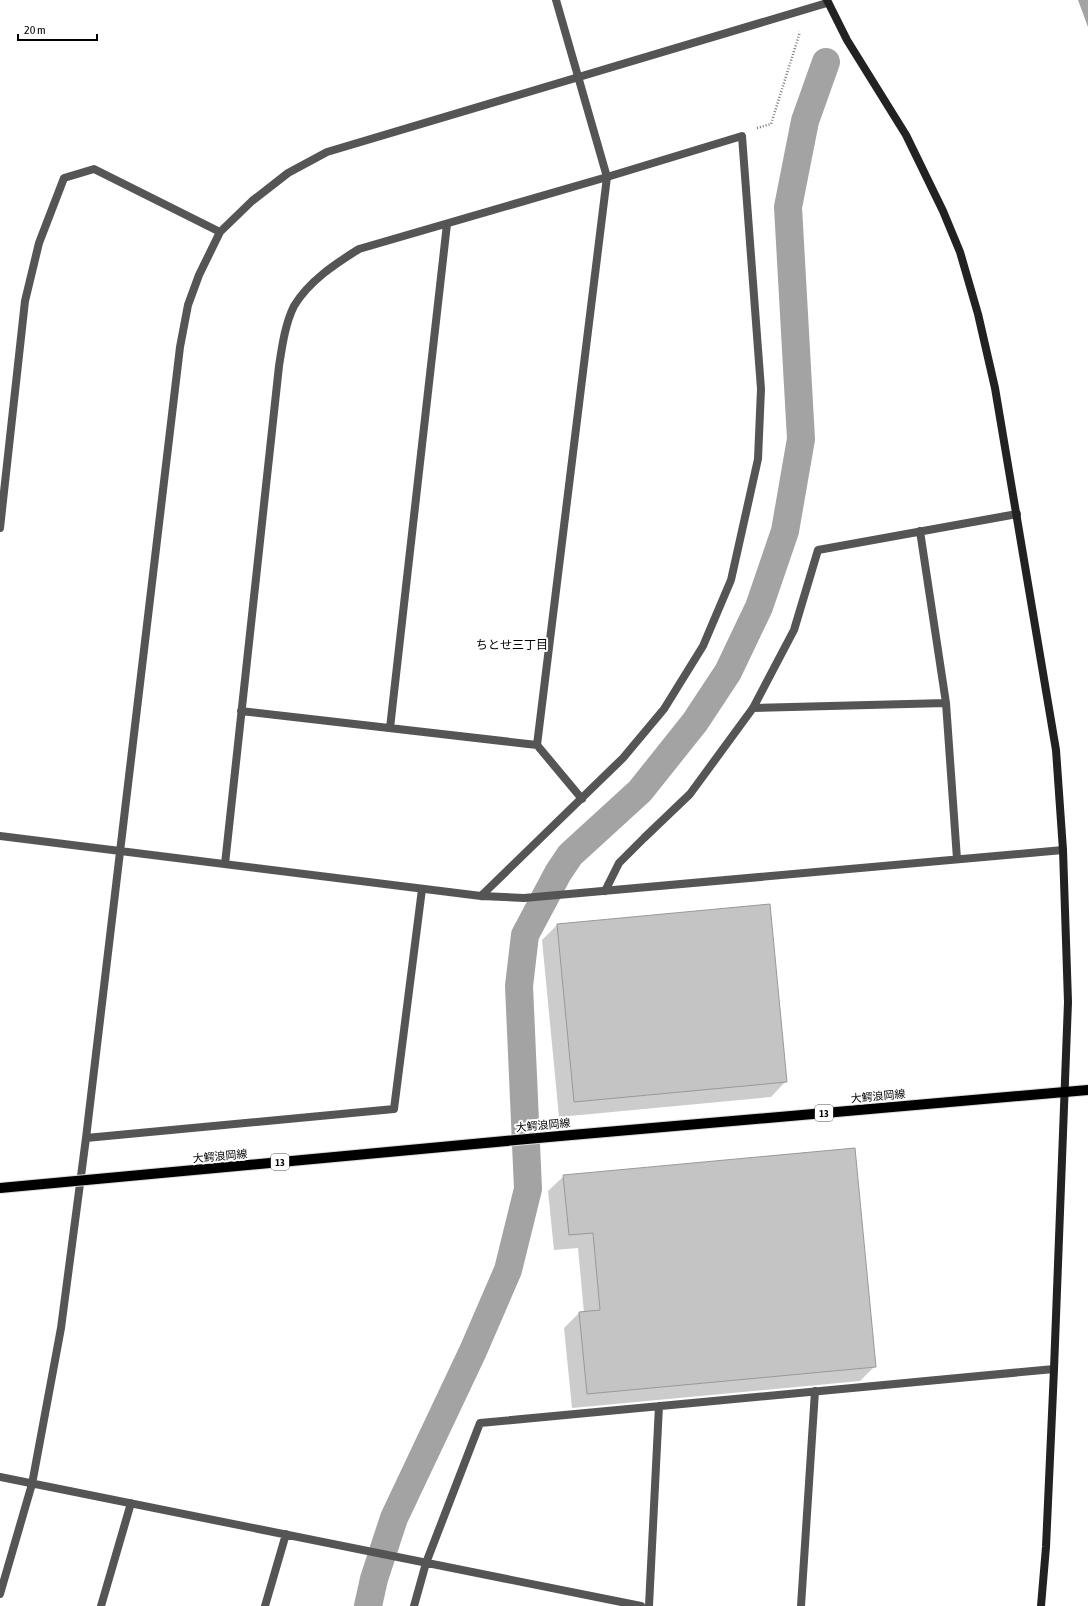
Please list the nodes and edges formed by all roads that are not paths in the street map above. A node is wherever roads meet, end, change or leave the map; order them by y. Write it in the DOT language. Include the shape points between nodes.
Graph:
graph roads {
  1 [pos="556,0"];
  2 [pos="827,1"];
  3 [pos="578,77"];
  4 [pos="607,177"];
  5 [pos="447,224"];
  6 [pos="220,232"];
  7 [pos="1017,514"];
  8 [pos="0,528"];
  9 [pos="920,532"];
  10 [pos="946,703"];
  11 [pos="753,708"];
  12 [pos="241,711"];
  13 [pos="390,728"];
  14 [pos="537,745"];
  15 [pos="582,798"];
  16 [pos="0,836"];
  17 [pos="1063,850"];
  18 [pos="120,851"];
  19 [pos="956,860"];
  20 [pos="224,864"];
  21 [pos="422,889"];
  22 [pos="605,891"];
  23 [pos="481,896"];
  24 [pos="1088,1090"];
  25 [pos="1064,1092"];
  26 [pos="86,1138"];
  27 [pos="0,1188"];
  28 [pos="1054,1369"];
  29 [pos="816,1391"];
  30 [pos="659,1406"];
  31 [pos="0,1477"];
  32 [pos="32,1484"];
  33 [pos="131,1503"];
  34 [pos="286,1534"];
  35 [pos="426,1562"];
  36 [pos="0,1594"];
  37 [pos="101,1606"];
  38 [pos="265,1606"];
  39 [pos="414,1606"];
  40 [pos="641,1606"];
  41 [pos="649,1606"];
  42 [pos="801,1606"];
  43 [pos="1041,1606"];
  1 -- 3 [label="street"];
  2 -- 3 [label="street"];
  2 -- 7 [label="street" via="847,40 906,135 960,252 995,388"];
  3 -- 4 [label="street"];
  3 -- 6 [label="street" via="327,152 288,173 252,201"];
  4 -- 5 [label="street"];
  4 -- 14 [label="street"];
  4 -- 15 [label="street" via="742,136 761,389 758,459 733,573 703,646 664,709 623,758"];
  5 -- 12 [label="street" via="359,249 333,265 294,306 284,334 279,366"];
  5 -- 13 [label="street"];
  6 -- 8 [label="street" via="94,169 64,178 39,243 26,301"];
  6 -- 18 [label="street" via="188,305 180,347"];
  7 -- 9 [label="street"];
  7 -- 17 [label="street" via="1056,750"];
  9 -- 10 [label="street"];
  9 -- 11 [label="street" via="818,550 794,630"];
  10 -- 11 [label="street"];
  10 -- 19 [label="street"];
  11 -- 22 [label="street" via="690,794 619,864"];
  12 -- 13 [label="street"];
  12 -- 20 [label="street"];
  13 -- 14 [label="street"];
  14 -- 15 [label="street"];
  15 -- 23 [label="street"];
  16 -- 18 [label="street"];
  17 -- 19 [label="street"];
  17 -- 25 [label="street" via="1068,1002"];
  18 -- 20 [label="street"];
  18 -- 26 [label="street"];
  19 -- 22 [label="street"];
  20 -- 21 [label="street"];
  21 -- 23 [label="street"];
  21 -- 26 [label="street" via="394,1109"];
  22 -- 23 [label="street" via="524,898"];
  24 -- 25 [label="main road, 大鰐浪岡線 / 13"];
  25 -- 27 [label="main road, 大鰐浪岡線 / 13, bridge"];
  25 -- 28 [label="street"];
  26 -- 32 [label="street" via="61,1328"];
  28 -- 29 [label="street"];
  28 -- 43 [label="street"];
  29 -- 30 [label="street"];
  29 -- 42 [label="street"];
  30 -- 35 [label="street" via="480,1423"];
  30 -- 41 [label="street"];
  31 -- 32 [label="street"];
  32 -- 33 [label="street"];
  32 -- 36 [label="street"];
  33 -- 34 [label="street"];
  33 -- 37 [label="street"];
  34 -- 35 [label="street"];
  34 -- 38 [label="street"];
  35 -- 39 [label="street"];
  35 -- 40 [label="street"];
}
